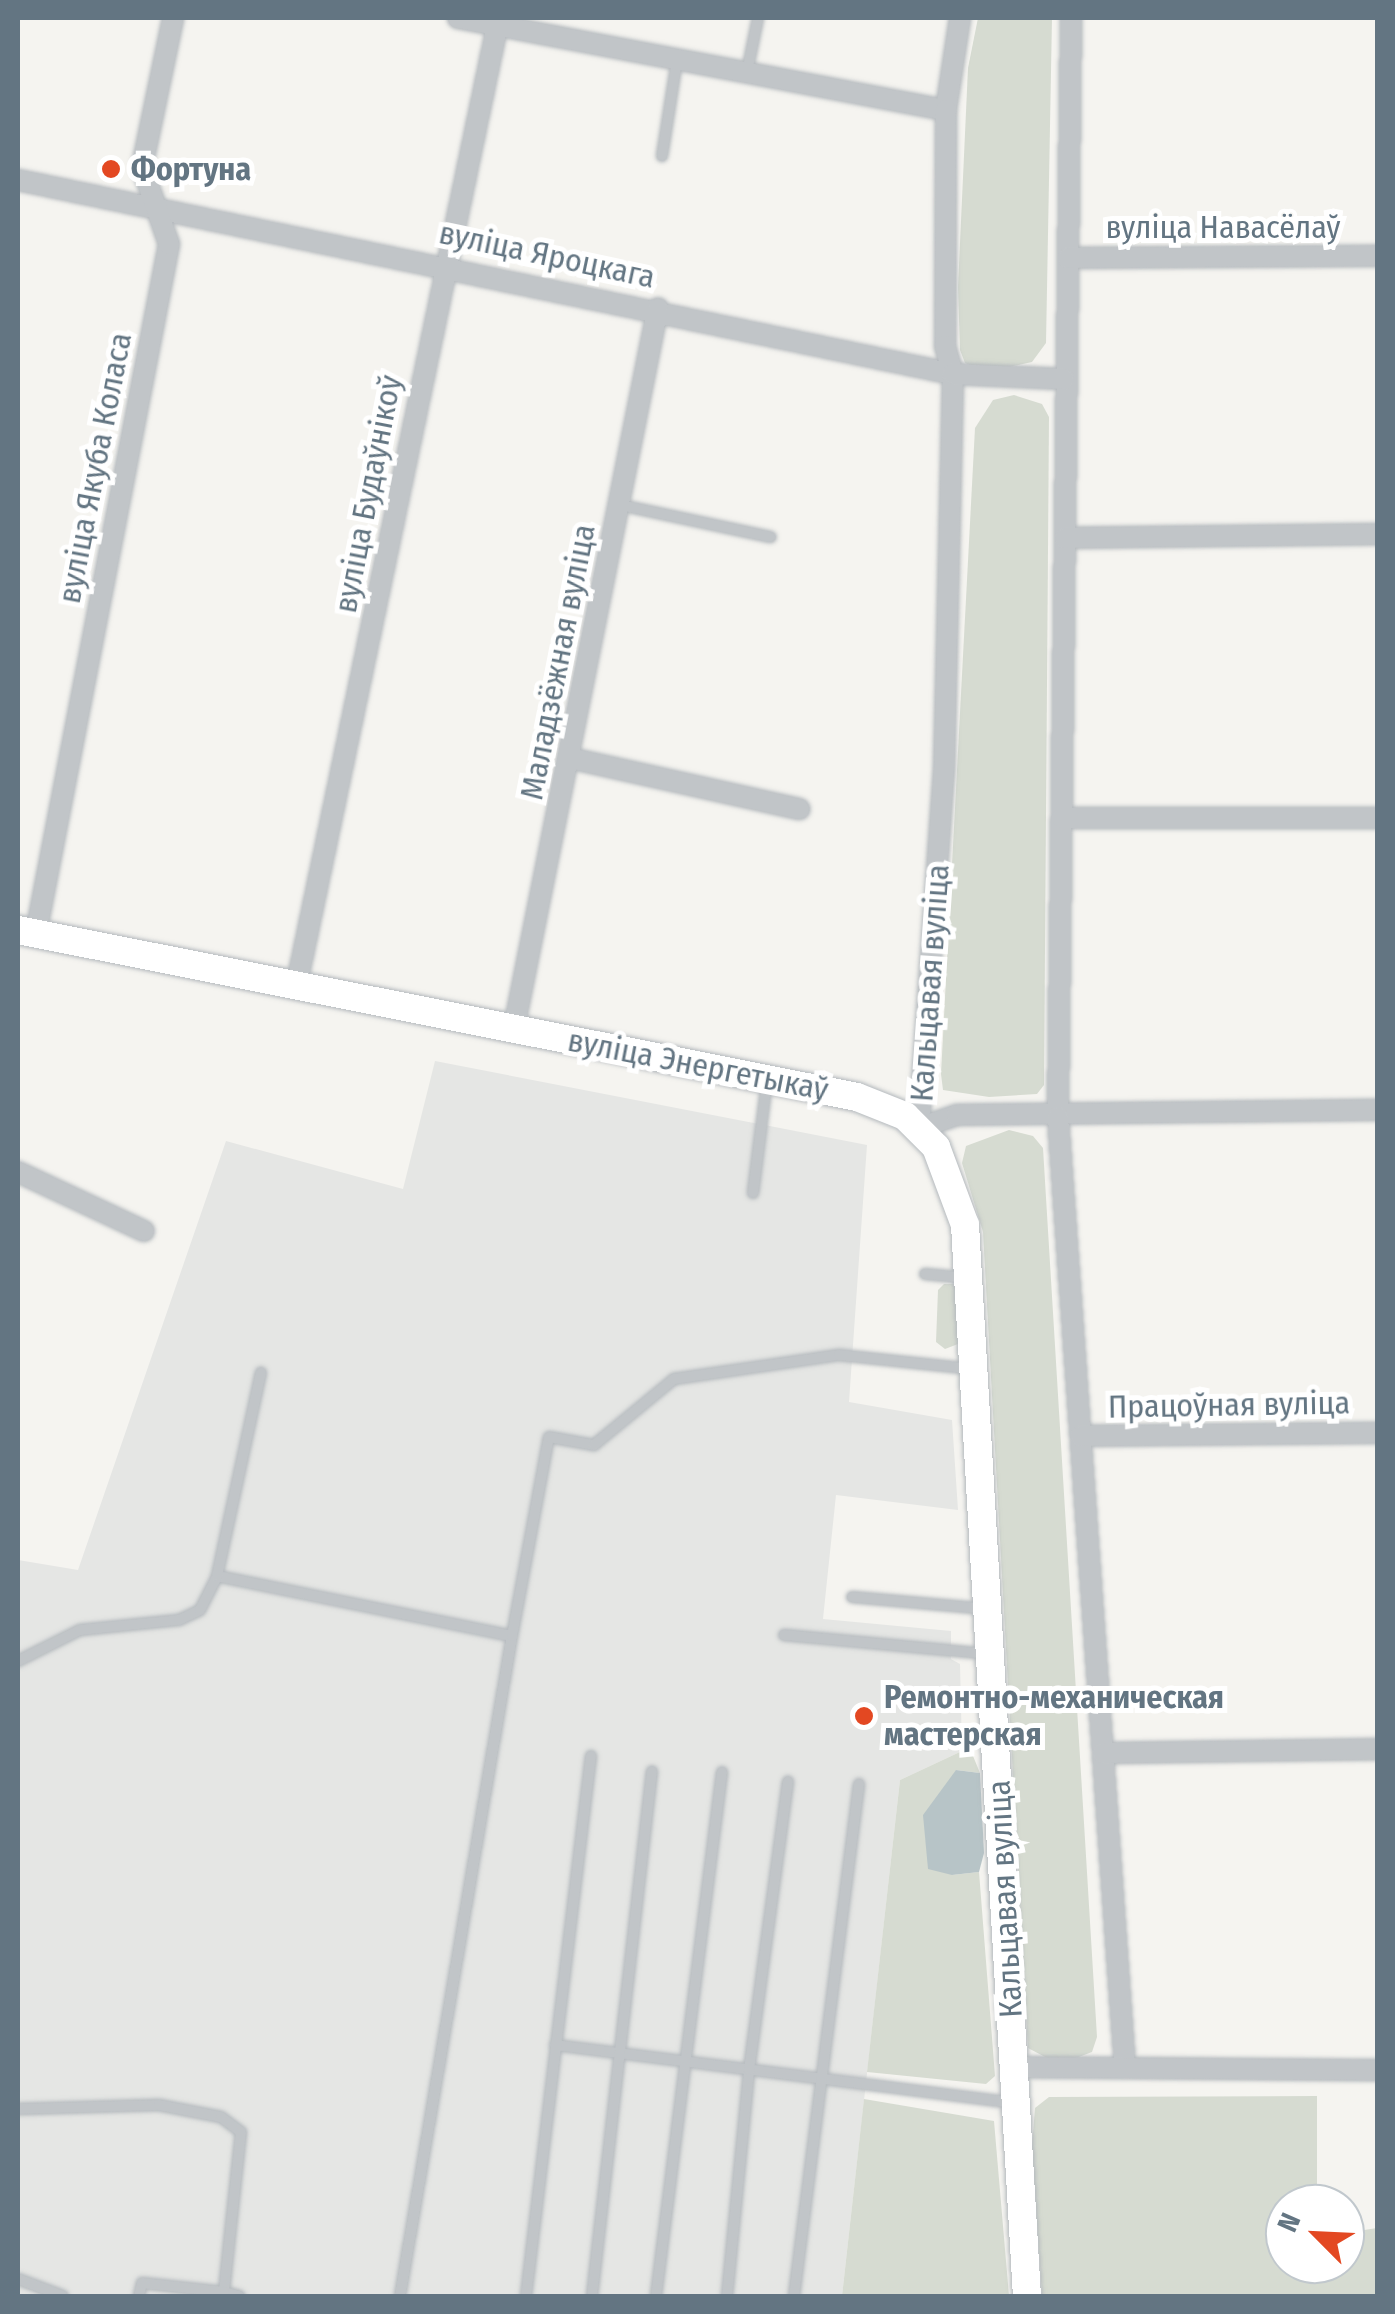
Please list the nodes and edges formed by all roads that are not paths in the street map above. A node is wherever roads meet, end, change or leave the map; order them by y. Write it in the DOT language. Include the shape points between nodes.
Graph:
graph roads {
  1 [pos="173,18"];
  2 [pos="458,18"];
  3 [pos="758,18"];
  4 [pos="960,18"];
  5 [pos="1071,18"];
  6 [pos="499,22"];
  7 [pos="677,59"];
  8 [pos="747,74"];
  9 [pos="946,110"];
  10 [pos="662,156"];
  11 [pos="18,180"];
  12 [pos="156,208"];
  13 [pos="1378,256"];
  14 [pos="1068,258"];
  15 [pos="445,264"];
  16 [pos="658,308"];
  17 [pos="953,374"];
  18 [pos="1064,378"];
  19 [pos="620,505"];
  20 [pos="1378,534"];
  21 [pos="771,536"];
  22 [pos="1064,538"];
  23 [pos="569,758"];
  24 [pos="800,809"];
  25 [pos="1062,818"];
  26 [pos="1378,818"];
  27 [pos="27,932"];
  28 [pos="297,982"];
  29 [pos="514,1028"];
  30 [pos="768,1079"];
  31 [pos="1378,1110"];
  32 [pos="1058,1117"];
  33 [pos="919,1128"];
  34 [pos="18,1172"];
  35 [pos="754,1193"];
  36 [pos="144,1231"];
  37 [pos="925,1274"];
  38 [pos="968,1278"];
  39 [pos="974,1369"];
  40 [pos="261,1373"];
  41 [pos="1378,1433"];
  42 [pos="1081,1436"];
  43 [pos="217,1576"];
  44 [pos="852,1598"];
  45 [pos="988,1609"];
  46 [pos="784,1635"];
  47 [pos="512,1636"];
  48 [pos="991,1654"];
  49 [pos="18,1662"];
  50 [pos="1378,1749"];
  51 [pos="1103,1753"];
  52 [pos="591,1756"];
  53 [pos="652,1772"];
  54 [pos="722,1772"];
  55 [pos="788,1782"];
  56 [pos="859,1784"];
  57 [pos="555,2046"];
  58 [pos="618,2053"];
  59 [pos="682,2061"];
  60 [pos="1015,2067"];
  61 [pos="1126,2068"];
  62 [pos="749,2070"];
  63 [pos="1378,2070"];
  64 [pos="821,2079"];
  65 [pos="1017,2103"];
  66 [pos="18,2109"];
  67 [pos="18,2279"];
  68 [pos="224,2292"];
  69 [pos="64,2296"];
  70 [pos="139,2296"];
  71 [pos="239,2296"];
  72 [pos="400,2296"];
  73 [pos="526,2296"];
  74 [pos="592,2296"];
  75 [pos="656,2296"];
  76 [pos="727,2296"];
  77 [pos="794,2296"];
  78 [pos="1027,2296"];
  1 -- 12 [label="street, вуліца Якуба Коласа" via="142,168"];
  2 -- 6 [label="street"];
  3 -- 8 [label="lane"];
  4 -- 9 [label="street, Кальцавая вуліца"];
  5 -- 14 [label="street"];
  6 -- 7 [label="street"];
  6 -- 15 [label="street, вуліца Будаўнікоў"];
  7 -- 8 [label="street"];
  7 -- 10 [label="lane"];
  8 -- 9 [label="street"];
  9 -- 17 [label="street, Кальцавая вуліца" via="945,346"];
  11 -- 12 [label="street, вуліца Яроцкага"];
  12 -- 15 [label="street, вуліца Яроцкага"];
  12 -- 27 [label="street, вуліца Якуба Коласа" via="169,244"];
  13 -- 14 [label="street, вуліца Навасёлаў"];
  14 -- 18 [label="street"];
  15 -- 16 [label="street, вуліца Яроцкага"];
  15 -- 28 [label="street, вуліца Будаўнікоў"];
  16 -- 17 [label="street, вуліца Яроцкага"];
  16 -- 19 [label="street, Маладзёжная вуліца"];
  17 -- 18 [label="street, вуліца Яроцкага"];
  17 -- 33 [label="street, Кальцавая вуліца" via="944,769"];
  18 -- 22 [label="street"];
  19 -- 21 [label="lane"];
  19 -- 23 [label="street, Маладзёжная вуліца"];
  20 -- 22 [label="street"];
  22 -- 25 [label="street"];
  23 -- 24 [label="street"];
  23 -- 29 [label="street, Маладзёжная вуліца"];
  25 -- 26 [label="street"];
  25 -- 32 [label="street"];
  27 -- 28 [label="street, вуліца Энергетыкаў"];
  28 -- 29 [label="street, вуліца Энергетыкаў"];
  29 -- 30 [label="street, вуліца Энергетыкаў"];
  30 -- 33 [label="street, вуліца Энергетыкаў" via="888,1105"];
  30 -- 35 [label="lane"];
  31 -- 32 [label="street"];
  32 -- 33 [label="street" via="957,1115"];
  32 -- 42 [label="street"];
  33 -- 38 [label="street, Кальцавая вуліца" via="936,1147 957,1194"];
  34 -- 36 [label="street"];
  37 -- 38 [label="lane"];
  38 -- 39 [label="street, Кальцавая вуліца"];
  39 -- 45 [label="street, Кальцавая вуліца"];
  39 -- 47 [label="lane" via="839,1356 674,1379 594,1445 549,1437"];
  40 -- 43 [label="lane"];
  41 -- 42 [label="street, Працоўная вуліца"];
  42 -- 51 [label="street"];
  43 -- 47 [label="lane"];
  43 -- 49 [label="lane" via="200,1610 179,1620 80,1630"];
  44 -- 45 [label="lane"];
  45 -- 48 [label="street, Кальцавая вуліца"];
  46 -- 48 [label="lane"];
  47 -- 72 [label="lane"];
  48 -- 60 [label="street, Кальцавая вуліца"];
  50 -- 51 [label="street"];
  51 -- 61 [label="street"];
  52 -- 57 [label="lane"];
  53 -- 58 [label="lane"];
  54 -- 59 [label="lane"];
  55 -- 62 [label="lane"];
  56 -- 64 [label="lane"];
  57 -- 58 [label="lane"];
  57 -- 73 [label="lane"];
  58 -- 59 [label="lane"];
  58 -- 74 [label="lane"];
  59 -- 62 [label="lane"];
  59 -- 75 [label="lane"];
  60 -- 61 [label="street"];
  60 -- 65 [label="street, Кальцавая вуліца"];
  61 -- 63 [label="street"];
  62 -- 64 [label="lane"];
  62 -- 76 [label="lane"];
  64 -- 65 [label="lane"];
  64 -- 77 [label="lane"];
  65 -- 78 [label="street, Кальцавая вуліца"];
  66 -- 68 [label="lane" via="158,2105 221,2117 241,2132"];
  67 -- 69 [label="lane"];
  68 -- 70 [label="lane" via="142,2283"];
  68 -- 71 [label="lane"];
}
